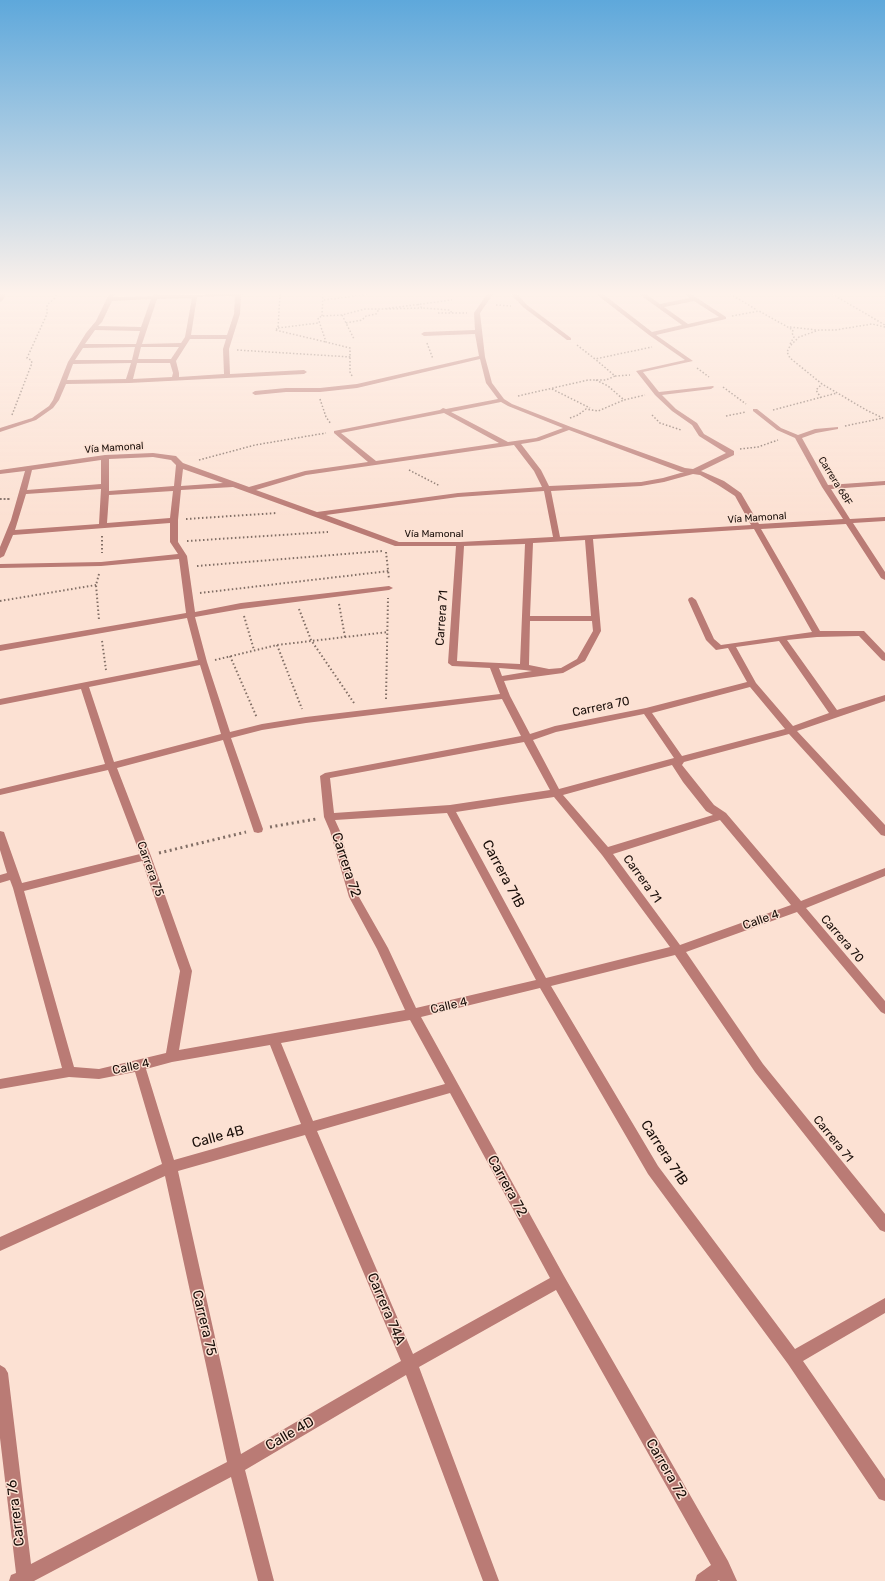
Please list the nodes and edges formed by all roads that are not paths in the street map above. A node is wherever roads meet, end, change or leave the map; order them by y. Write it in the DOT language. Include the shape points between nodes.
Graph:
graph roads {
  1 [pos="69,368"];
  2 [pos="132,368"];
  3 [pos="175,368"];
  4 [pos="227,368"];
  5 [pos="433,368"];
  6 [pos="485,368"];
  7 [pos="655,368"];
  8 [pos="304,372"];
  9 [pos="227,376"];
  10 [pos="175,378"];
  11 [pos="129,380"];
  12 [pos="63,382"];
  13 [pos="711,387"];
  14 [pos="255,393"];
  15 [pos="656,394"];
  16 [pos="502,400"];
  17 [pos="443,410"];
  18 [pos="757,412"];
  19 [pos="569,428"];
  20 [pos="836,428"];
  21 [pos="0,430"];
  22 [pos="795,436"];
  23 [pos="516,443"];
  24 [pos="506,444"];
  25 [pos="105,457"];
  26 [pos="374,463"];
  27 [pos="180,465"];
  28 [pos="29,468"];
  29 [pos="695,471"];
  30 [pos="0,472"];
  31 [pos="885,483"];
  32 [pos="234,484"];
  33 [pos="826,486"];
  34 [pos="178,489"];
  35 [pos="547,489"];
  36 [pos="106,490"];
  37 [pos="248,490"];
  38 [pos="24,492"];
  39 [pos="318,514"];
  40 [pos="885,519"];
  41 [pos="174,520"];
  42 [pos="849,522"];
  43 [pos="103,526"];
  44 [pos="758,528"];
  45 [pos="10,533"];
  46 [pos="589,538"];
  47 [pos="557,540"];
  48 [pos="529,541"];
  49 [pos="460,544"];
  50 [pos="0,556"];
  51 [pos="183,556"];
  52 [pos="0,566"];
  53 [pos="885,578"];
  54 [pos="389,588"];
  55 [pos="692,600"];
  56 [pos="191,616"];
  57 [pos="526,618"];
  58 [pos="596,618"];
  59 [pos="817,634"];
  60 [pos="781,638"];
  61 [pos="731,645"];
  62 [pos="0,648"];
  63 [pos="881,648"];
  64 [pos="885,658"];
  65 [pos="203,662"];
  66 [pos="493,665"];
  67 [pos="524,667"];
  68 [pos="549,672"];
  69 [pos="498,679"];
  70 [pos="752,684"];
  71 [pos="84,685"];
  72 [pos="505,696"];
  73 [pos="885,698"];
  74 [pos="0,702"];
  75 [pos="646,711"];
  76 [pos="835,714"];
  77 [pos="791,730"];
  78 [pos="226,736"];
  79 [pos="527,738"];
  80 [pos="680,760"];
  81 [pos="111,766"];
  82 [pos="324,776"];
  83 [pos="0,792"];
  84 [pos="556,793"];
  85 [pos="450,809"];
  86 [pos="722,816"];
  87 [pos="329,817"];
  88 [pos="258,829"];
  89 [pos="885,832"];
  90 [pos="0,835"];
  91 [pos="606,852"];
  92 [pos="146,856"];
  93 [pos="885,872"];
  94 [pos="13,875"];
  95 [pos="0,879"];
  96 [pos="18,888"];
  97 [pos="798,907"];
  98 [pos="678,950"];
  99 [pos="544,983"];
  100 [pos="885,1009"];
  101 [pos="413,1014"];
  102 [pos="274,1039"];
  103 [pos="172,1057"];
  104 [pos="139,1066"];
  105 [pos="69,1072"];
  106 [pos="0,1084"];
  107 [pos="453,1087"];
  108 [pos="309,1128"];
  109 [pos="170,1167"];
  110 [pos="885,1225"];
  111 [pos="0,1244"];
  112 [pos="559,1281"];
  113 [pos="885,1305"];
  114 [pos="793,1359"];
  115 [pos="410,1364"];
  116 [pos="0,1373"];
  117 [pos="236,1466"];
  118 [pos="885,1493"];
  119 [pos="726,1574"];
  120 [pos="22,1580"];
  121 [pos="266,1581"];
  122 [pos="491,1581"];
  123 [pos="703,1581"];
  1 -- 12 [label="street"];
  2 -- 11 [label="street"];
  3 -- 10 [label="street"];
  4 -- 9 [label="street"];
  5 -- 14 [label="street" via="356,386"];
  6 -- 16 [label="street" via="489,383"];
  7 -- 15 [label="street" via="639,371"];
  8 -- 9 [label="street"];
  9 -- 10 [label="street"];
  10 -- 11 [label="street"];
  11 -- 12 [label="street"];
  12 -- 21 [label="street" via="52,407 34,419"];
  13 -- 15 [label="street"];
  15 -- 29 [label="street" via="695,424 701,435 731,453"];
  16 -- 17 [label="street"];
  16 -- 19 [label="street"];
  17 -- 24 [label="street"];
  17 -- 26 [label="street" via="338,431"];
  18 -- 22 [label="street" via="779,430"];
  19 -- 23 [label="street" via="546,437"];
  19 -- 29 [label="street" via="684,470"];
  20 -- 22 [label="street"];
  22 -- 33 [label="street, Carrera 68F"];
  23 -- 24 [label="street"];
  23 -- 35 [label="street" via="537,470"];
  24 -- 26 [label="street"];
  25 -- 27 [label="street, Vía Mamonal" via="153,455 173,458"];
  25 -- 28 [label="street, Vía Mamonal"];
  25 -- 36 [label="street"];
  26 -- 37 [label="street" via="305,473"];
  27 -- 32 [label="street, Vía Mamonal"];
  27 -- 34 [label="street"];
  28 -- 30 [label="street, Vía Mamonal"];
  28 -- 38 [label="street"];
  29 -- 35 [label="street" via="641,484"];
  29 -- 44 [label="street" via="721,483 738,495"];
  31 -- 33 [label="street"];
  32 -- 34 [label="street"];
  32 -- 37 [label="street, Vía Mamonal"];
  33 -- 42 [label="street, Carrera 68F"];
  34 -- 36 [label="street"];
  34 -- 41 [label="street"];
  35 -- 39 [label="street" via="458,495"];
  35 -- 47 [label="street"];
  36 -- 38 [label="street"];
  36 -- 43 [label="street"];
  37 -- 39 [label="street, Vía Mamonal"];
  38 -- 45 [label="street"];
  39 -- 49 [label="street, Vía Mamonal" via="398,544"];
  40 -- 42 [label="street, Vía Mamonal"];
  41 -- 43 [label="street"];
  41 -- 51 [label="street" via="174,542"];
  42 -- 44 [label="street, Vía Mamonal"];
  42 -- 53 [label="street, Carrera 68F"];
  43 -- 45 [label="street"];
  44 -- 46 [label="street, Vía Mamonal"];
  44 -- 59 [label="street"];
  45 -- 50 [label="street"];
  46 -- 47 [label="street, Vía Mamonal"];
  46 -- 58 [label="street"];
  47 -- 48 [label="street, Vía Mamonal"];
  48 -- 49 [label="street, Vía Mamonal"];
  48 -- 57 [label="street"];
  49 -- 66 [label="street, Carrera 71" via="452,663"];
  51 -- 52 [label="street" via="102,564"];
  51 -- 56 [label="street"];
  54 -- 56 [label="street" via="241,606"];
  55 -- 61 [label="street" via="710,640 719,648"];
  56 -- 62 [label="street"];
  56 -- 65 [label="street"];
  57 -- 58 [label="street"];
  57 -- 67 [label="street"];
  58 -- 68 [label="street" via="597,631 581,661 563,670"];
  59 -- 60 [label="street"];
  59 -- 63 [label="street" via="861,632"];
  60 -- 61 [label="street"];
  60 -- 76 [label="street"];
  61 -- 70 [label="street"];
  63 -- 64 [label="street"];
  65 -- 71 [label="street"];
  65 -- 78 [label="street"];
  66 -- 67 [label="street"];
  66 -- 69 [label="street, Carrera 71"];
  67 -- 68 [label="street"];
  68 -- 69 [label="street"];
  69 -- 72 [label="street, Carrera 71"];
  70 -- 75 [label="street"];
  70 -- 77 [label="street"];
  71 -- 74 [label="street"];
  71 -- 81 [label="street, Carrera 75"];
  72 -- 78 [label="street" via="306,720"];
  72 -- 79 [label="street, Carrera 71"];
  73 -- 76 [label="street"];
  75 -- 79 [label="street, Carrera 70"];
  75 -- 80 [label="street, Carrera 70"];
  76 -- 77 [label="street"];
  77 -- 80 [label="street"];
  77 -- 89 [label="street"];
  78 -- 81 [label="street"];
  78 -- 88 [label="street"];
  79 -- 82 [label="street, Carrera 70"];
  79 -- 84 [label="street, Carrera 71"];
  80 -- 84 [label="street"];
  80 -- 86 [label="street, Carrera 70" via="677,765 680,771 710,808"];
  81 -- 83 [label="street"];
  81 -- 92 [label="street, Carrera 75"];
  82 -- 87 [label="street, Carrera 72"];
  84 -- 85 [label="street"];
  84 -- 91 [label="street, Carrera 71"];
  85 -- 87 [label="street"];
  85 -- 99 [label="street, Carrera 71B"];
  86 -- 91 [label="street"];
  86 -- 97 [label="street, Carrera 70"];
  87 -- 101 [label="street, Carrera 72" via="354,897 382,948"];
  90 -- 94 [label="street"];
  91 -- 98 [label="street, Carrera 71"];
  92 -- 96 [label="street"];
  92 -- 103 [label="street, Carrera 75" via="186,971"];
  93 -- 97 [label="street, Calle 4"];
  94 -- 95 [label="street"];
  94 -- 96 [label="street"];
  96 -- 105 [label="street"];
  97 -- 98 [label="street, Calle 4"];
  97 -- 100 [label="street, Carrera 70"];
  98 -- 99 [label="street, Calle 4"];
  98 -- 110 [label="street, Carrera 71" via="759,1068"];
  99 -- 101 [label="street, Calle 4"];
  99 -- 114 [label="street, Carrera 71B" via="653,1170"];
  101 -- 102 [label="street, Calle 4"];
  101 -- 107 [label="street, Carrera 72"];
  102 -- 103 [label="street, Calle 4"];
  102 -- 108 [label="street, Carrera 74A"];
  103 -- 104 [label="street, Calle 4"];
  104 -- 105 [label="street, Calle 4" via="99,1074"];
  104 -- 109 [label="street, Carrera 75"];
  105 -- 106 [label="street, Calle 4"];
  107 -- 108 [label="street, Calle 4B"];
  107 -- 112 [label="street, Carrera 72"];
  108 -- 109 [label="street, Calle 4B"];
  108 -- 115 [label="street, Carrera 74A"];
  109 -- 111 [label="street, Calle 4B"];
  109 -- 117 [label="street, Carrera 75"];
  112 -- 115 [label="street, Calle 4D"];
  112 -- 119 [label="street, Carrera 72"];
  113 -- 114 [label="street"];
  114 -- 118 [label="street, Carrera 71B"];
  115 -- 117 [label="street, Calle 4D"];
  115 -- 122 [label="street, Carrera 74A"];
  116 -- 120 [label="street, Carrera 76"];
  117 -- 120 [label="street, Calle 4D"];
  117 -- 121 [label="street, Carrera 75"];
  119 -- 123 [label="street"];
}
